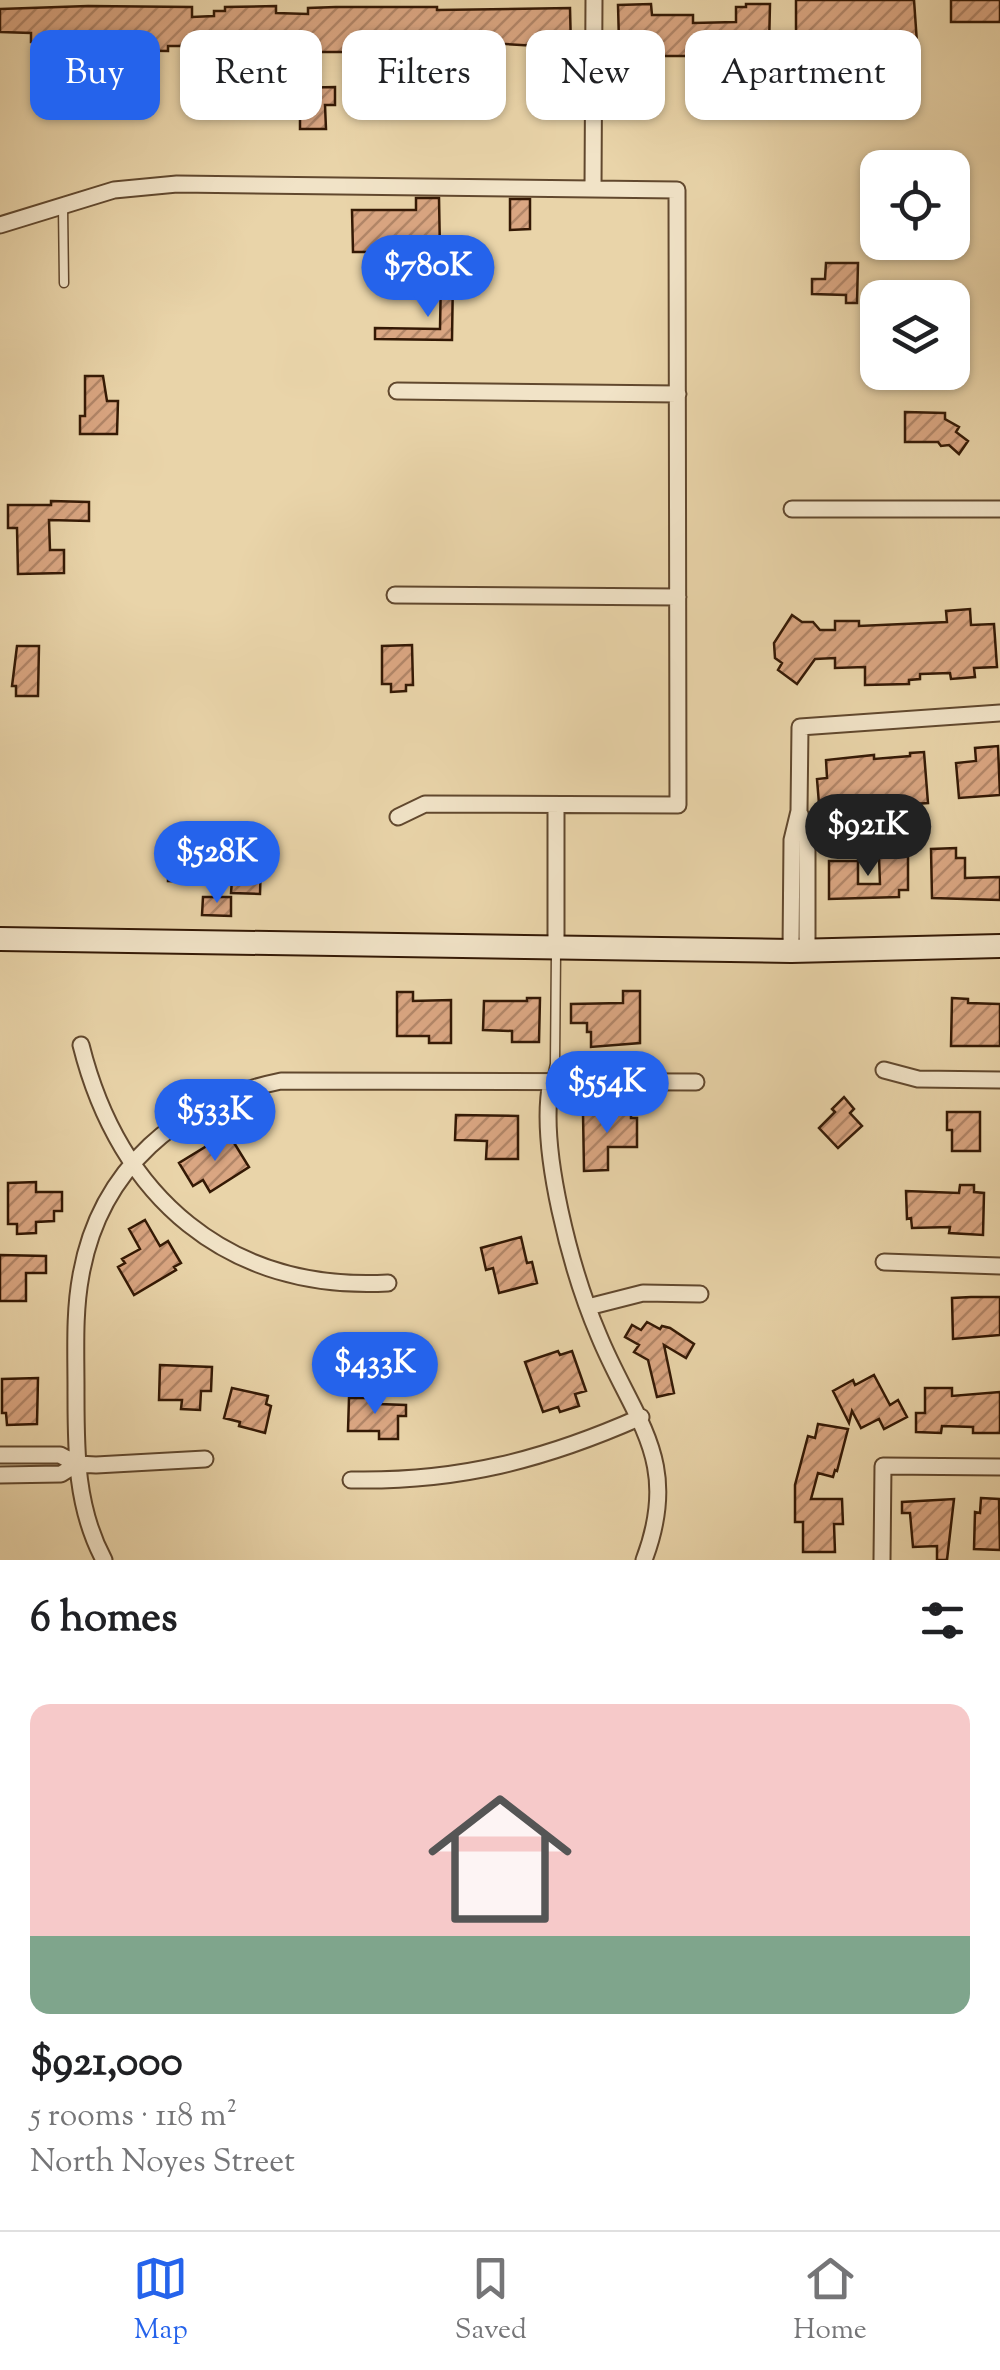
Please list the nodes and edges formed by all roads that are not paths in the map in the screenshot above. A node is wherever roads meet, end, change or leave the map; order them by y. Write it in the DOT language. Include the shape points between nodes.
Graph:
graph roads {
  1 [pos="594,0"];
  2 [pos="594,189"];
  3 [pos="63,207"];
  4 [pos="0,225"];
  5 [pos="64,283"];
  6 [pos="397,391"];
  7 [pos="678,394"];
  8 [pos="792,508"];
  9 [pos="1000,509"];
  10 [pos="394,595"];
  11 [pos="678,597"];
  12 [pos="1000,713"];
  13 [pos="556,805"];
  14 [pos="398,818"];
  15 [pos="0,939"];
  16 [pos="1000,946"];
  17 [pos="556,948"];
  18 [pos="799,951"];
  19 [pos="82,1045"];
  20 [pos="884,1070"];
  21 [pos="1000,1080"];
  22 [pos="551,1082"];
  23 [pos="696,1082"];
  24 [pos="131,1165"];
  25 [pos="884,1262"];
  26 [pos="1000,1266"];
  27 [pos="388,1283"];
  28 [pos="700,1294"];
  29 [pos="588,1307"];
  30 [pos="641,1417"];
  31 [pos="0,1455"];
  32 [pos="205,1459"];
  33 [pos="77,1464"];
  34 [pos="1000,1467"];
  35 [pos="0,1474"];
  36 [pos="352,1480"];
  37 [pos="104,1560"];
  38 [pos="644,1560"];
  39 [pos="882,1560"];
  1 -- 2 [label="street"];
  2 -- 3 [label="street" via="177,184 114,190"];
  2 -- 7 [label="street" via="677,190"];
  3 -- 4 [label="street"];
  3 -- 5 [label="lane"];
  6 -- 7 [label="street"];
  7 -- 11 [label="street"];
  8 -- 9 [label="street"];
  10 -- 11 [label="street"];
  11 -- 13 [label="street" via="678,805"];
  12 -- 18 [label="street" via="800,726 800,810 792,840"];
  13 -- 14 [label="street" via="424,804"];
  13 -- 17 [label="street"];
  15 -- 17 [label="street"];
  16 -- 18 [label="street"];
  17 -- 18 [label="street"];
  17 -- 22 [label="lane"];
  19 -- 24 [label="street" via="104,1118"];
  20 -- 21 [label="street" via="918,1079"];
  22 -- 23 [label="street"];
  22 -- 24 [label="street" via="281,1081 197,1110"];
  22 -- 29 [label="street" via="556,1181"];
  24 -- 27 [label="street" via="169,1207 247,1260 309,1280"];
  24 -- 33 [label="street" via="100,1214 81,1272"];
  25 -- 26 [label="street"];
  28 -- 29 [label="street" via="643,1294"];
  29 -- 30 [label="street"];
  30 -- 36 [label="street" via="509,1466 414,1480"];
  30 -- 38 [label="street" via="658,1499"];
  31 -- 33 [label="street" via="60,1455"];
  31 -- 35 [label="lane"];
  32 -- 33 [label="street"];
  33 -- 35 [label="street" via="61,1474"];
  33 -- 37 [label="street" via="85,1515"];
  34 -- 39 [label="street" via="883,1466"];
}
